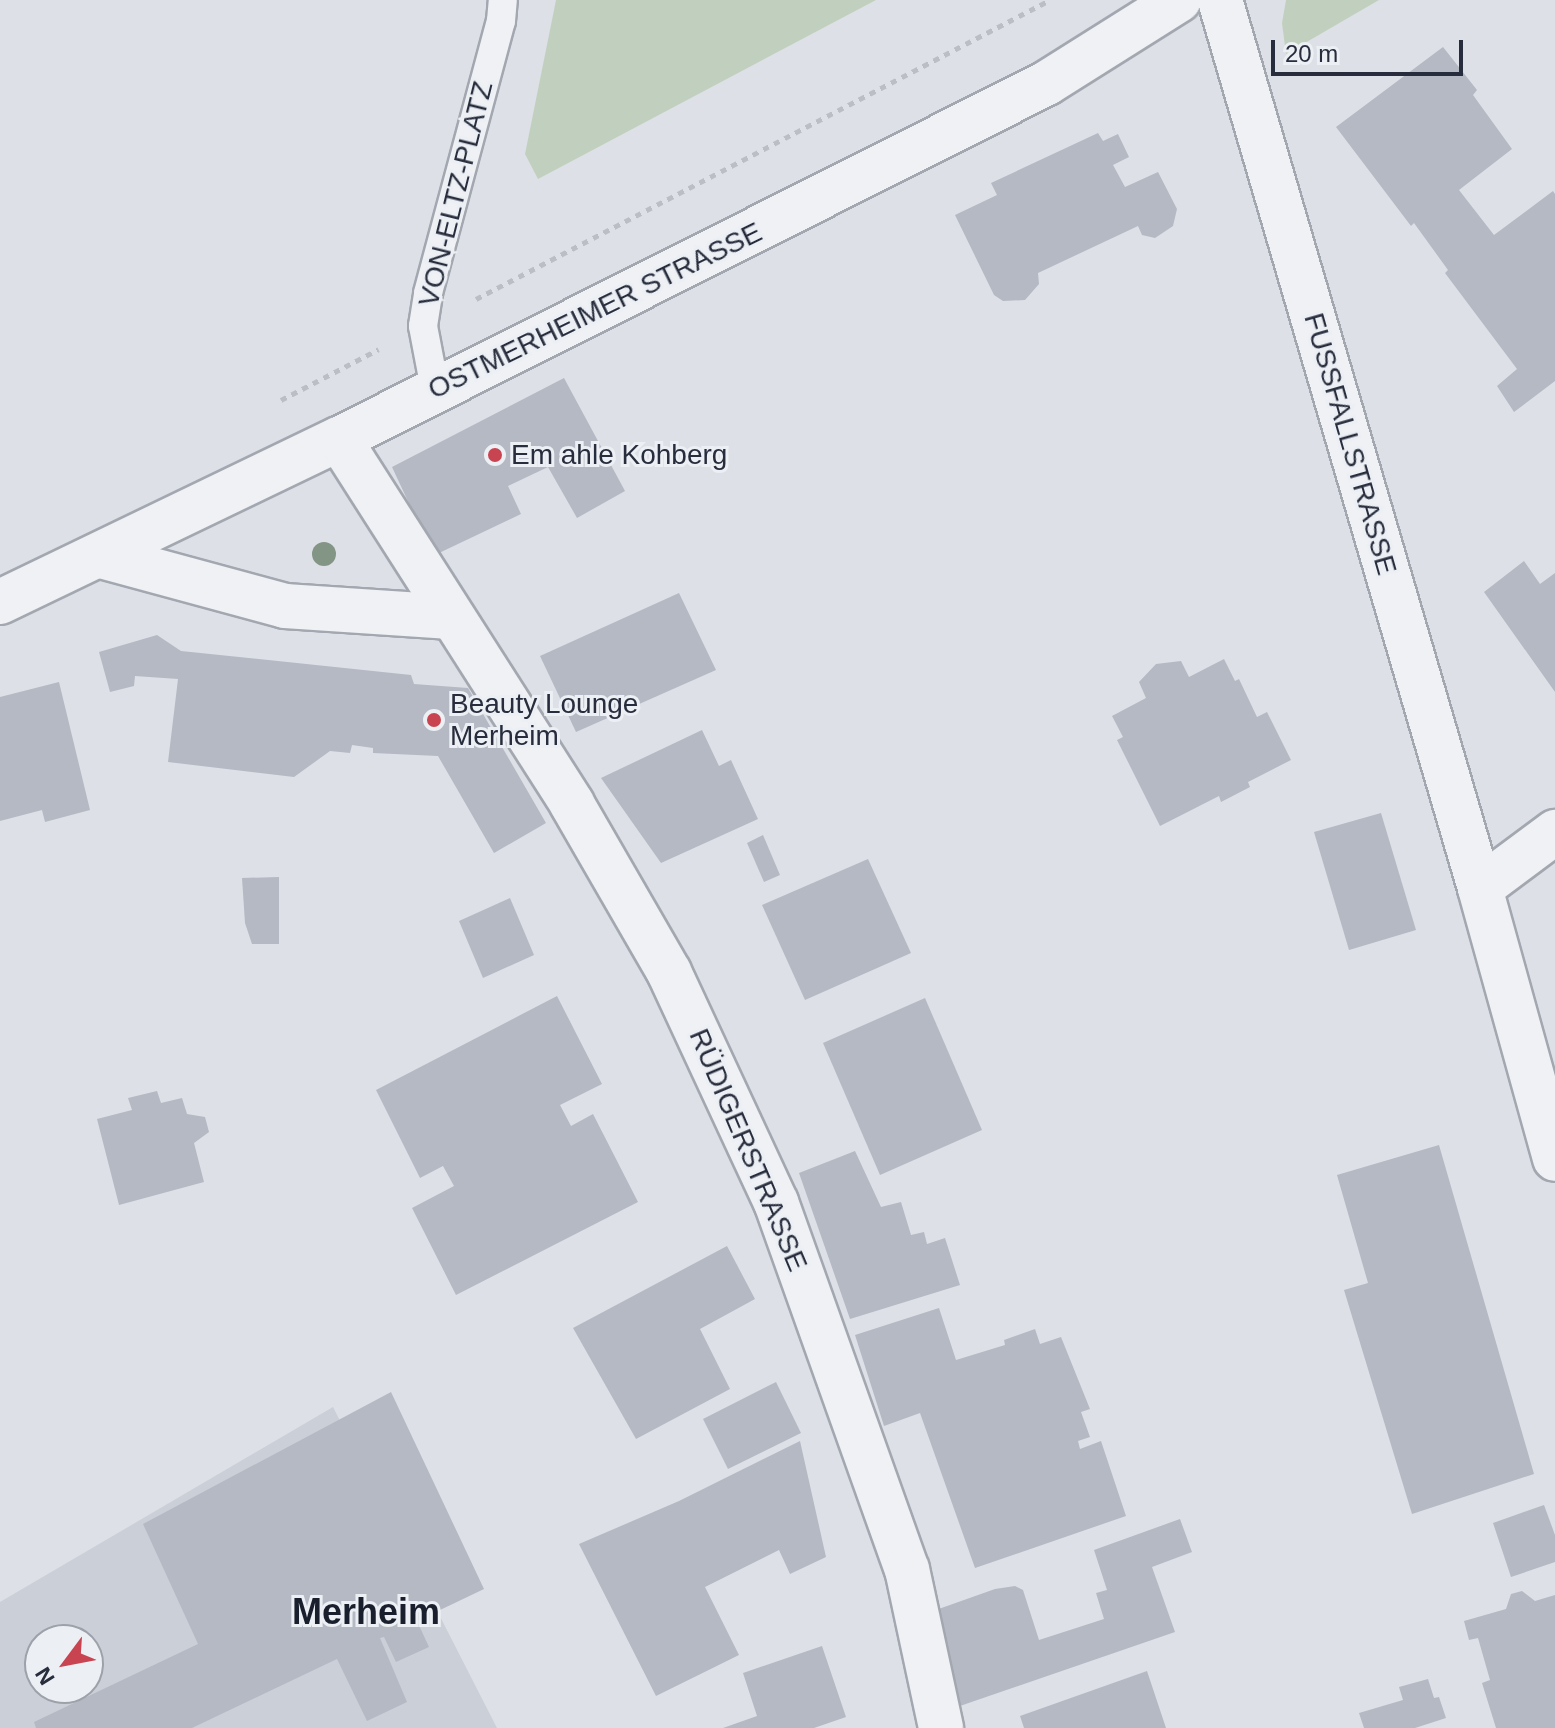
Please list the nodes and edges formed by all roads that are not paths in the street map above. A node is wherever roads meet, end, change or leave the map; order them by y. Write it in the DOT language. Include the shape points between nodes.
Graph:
graph roads {
  1 [pos="503,0"];
  2 [pos="1179,0"];
  3 [pos="1220,0"];
  4 [pos="435,389"];
  5 [pos="339,439"];
  6 [pos="101,556"];
  7 [pos="0,602"];
  8 [pos="451,617"];
  9 [pos="1555,832"];
  10 [pos="1480,888"];
  11 [pos="1555,1159"];
  12 [pos="941,1728"];
  1 -- 4 [label="lane, VON-ELTZ-PLATZ" via="428,293 423,326"];
  2 -- 4 [label="street, OSTMERHEIMER STRASSE" via="1047,83"];
  3 -- 10 [label="street, FUSSFALLSTRASSE"];
  4 -- 5 [label="street, OSTMERHEIMER STRASSE"];
  5 -- 6 [label="street, OSTMERHEIMER STRASSE"];
  5 -- 8 [label="street, RÜDIGERSTRASSE"];
  6 -- 7 [label="street, OSTMERHEIMER STRASSE"];
  6 -- 8 [label="street" via="285,606"];
  8 -- 12 [label="street, RÜDIGERSTRASSE" via="572,804 669,972 776,1202 907,1569"];
  9 -- 10 [label="street"];
  10 -- 11 [label="street, FUSSFALLSTRASSE"];
}
